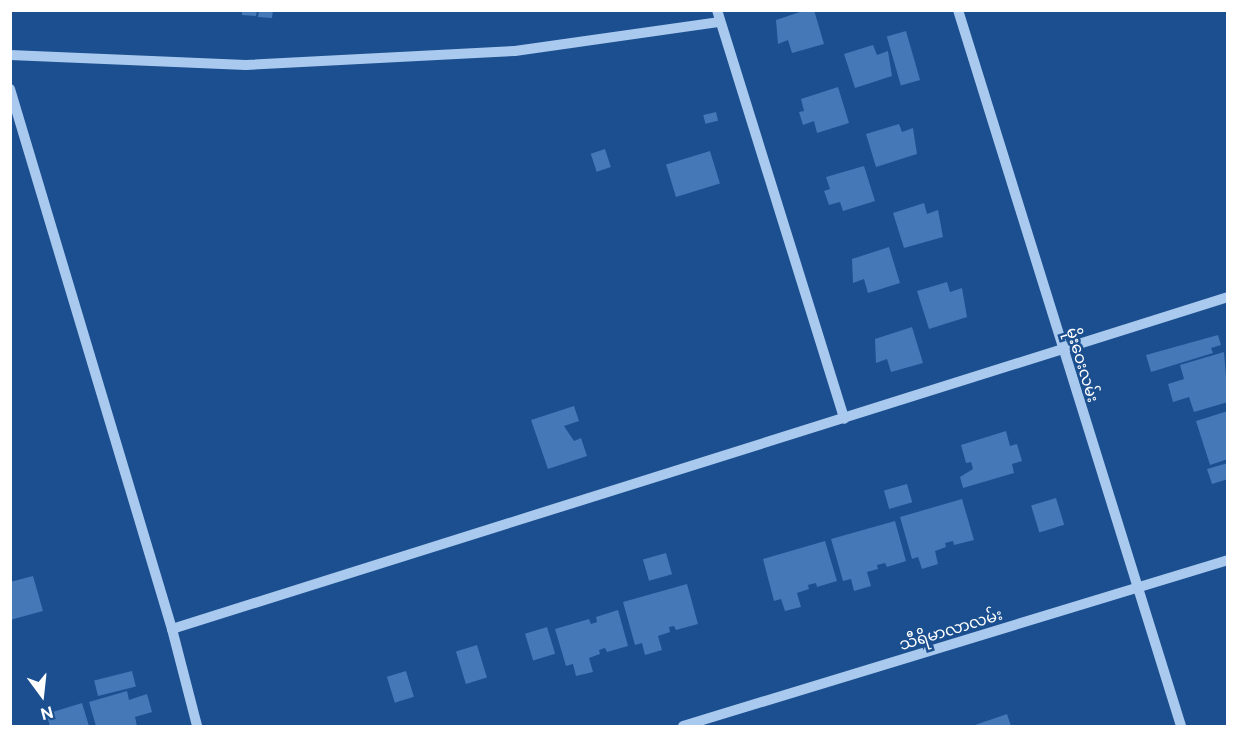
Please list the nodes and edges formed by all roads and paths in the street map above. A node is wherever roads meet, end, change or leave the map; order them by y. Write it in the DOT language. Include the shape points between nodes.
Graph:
graph roads {
  1 [pos="958,10"];
  2 [pos="719,16"];
  3 [pos="10,55"];
  4 [pos="10,89"];
  5 [pos="1227,297"];
  6 [pos="1062,351"];
  7 [pos="844,419"];
  8 [pos="1227,560"];
  9 [pos="1136,590"];
  10 [pos="172,629"];
  11 [pos="197,726"];
  12 [pos="683,726"];
  13 [pos="1181,726"];
  1 -- 6 [label="street, မိုးဝေးလမ်း"];
  2 -- 3 [label="street" via="515,51 246,65"];
  2 -- 7 [label="street"];
  4 -- 10 [label="street"];
  5 -- 6 [label="street"];
  6 -- 7 [label="street"];
  6 -- 9 [label="street, မိုးဝေးလမ်း"];
  7 -- 10 [label="street"];
  8 -- 9 [label="street, သီရိမာလာလမ်း"];
  9 -- 12 [label="street, သီရိမာလာလမ်း"];
  9 -- 13 [label="street, မိုးဝေးလမ်း"];
  10 -- 11 [label="street"];
}
